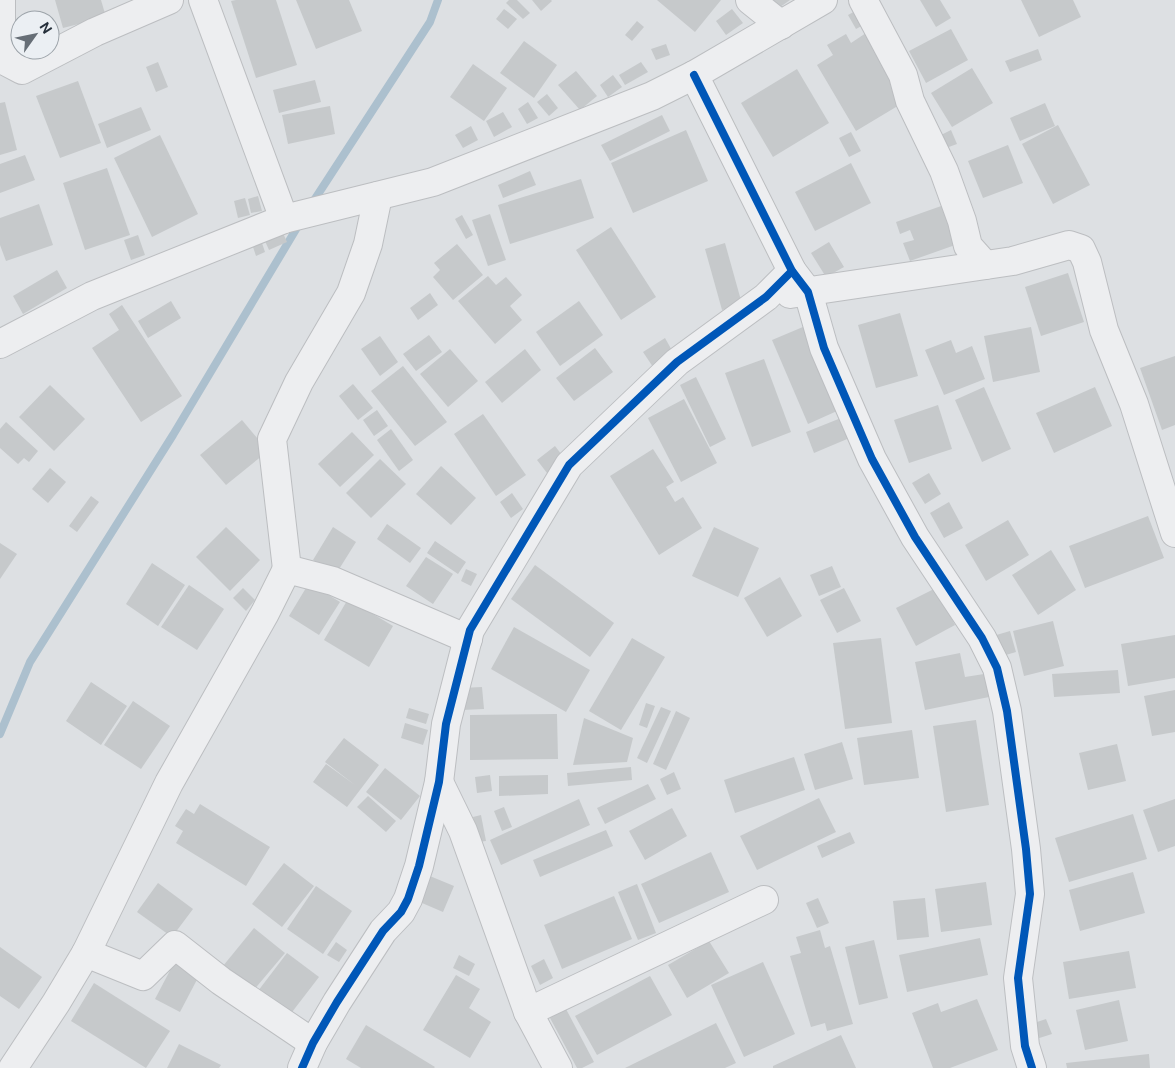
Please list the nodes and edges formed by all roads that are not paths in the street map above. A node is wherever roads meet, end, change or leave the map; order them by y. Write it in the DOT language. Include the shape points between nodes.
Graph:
graph roads {
  1 [pos="1,0"];
  2 [pos="169,0"];
  3 [pos="203,0"];
  4 [pos="750,0"];
  5 [pos="823,0"];
  6 [pos="863,0"];
  7 [pos="781,25"];
  8 [pos="694,75"];
  9 [pos="378,196"];
  10 [pos="284,219"];
  11 [pos="977,256"];
  12 [pos="792,271"];
  13 [pos="808,292"];
  14 [pos="766,297"];
  15 [pos="0,344"];
  16 [pos="1175,533"];
  17 [pos="287,569"];
  18 [pos="468,639"];
  19 [pos="439,782"];
  20 [pos="764,900"];
  21 [pos="86,953"];
  22 [pos="528,1012"];
  23 [pos="313,1043"];
  24 [pos="12,1068"];
  25 [pos="302,1068"];
  26 [pos="558,1068"];
  27 [pos="1032,1068"];
  1 -- 2 [label="street" via="1,46 5,61 22,70 95,32"];
  3 -- 10 [label="street"];
  4 -- 7 [label="street"];
  5 -- 7 [label="street"];
  6 -- 11 [label="street" via="903,74 910,101 944,171"];
  7 -- 8 [label="street"];
  8 -- 9 [label="street" via="652,96 433,182"];
  8 -- 12 [label="street"];
  9 -- 10 [label="street"];
  9 -- 17 [label="street" via="368,244 351,293 299,382 272,439"];
  10 -- 15 [label="street" via="92,296"];
  11 -- 13 [label="street" via="950,271"];
  11 -- 16 [label="street" via="1013,261 1069,245 1081,249 1104,330 1134,404"];
  12 -- 13 [label="street"];
  12 -- 14 [label="street"];
  13 -- 14 [label="street"];
  13 -- 27 [label="street" via="824,348 872,459 915,537 982,638 997,668 1007,711 1029,885 1018,978 1025,1046"];
  14 -- 18 [label="street" via="677,362 569,465 470,630"];
  17 -- 18 [label="street" via="333,581"];
  17 -- 21 [label="street" via="169,783"];
  18 -- 19 [label="street" via="446,724"];
  19 -- 22 [label="street" via="463,832"];
  19 -- 23 [label="street" via="408,899 383,931"];
  20 -- 22 [label="street"];
  21 -- 23 [label="street" via="143,976 174,945"];
  21 -- 24 [label="street"];
  22 -- 26 [label="street"];
  23 -- 25 [label="street"];
}
